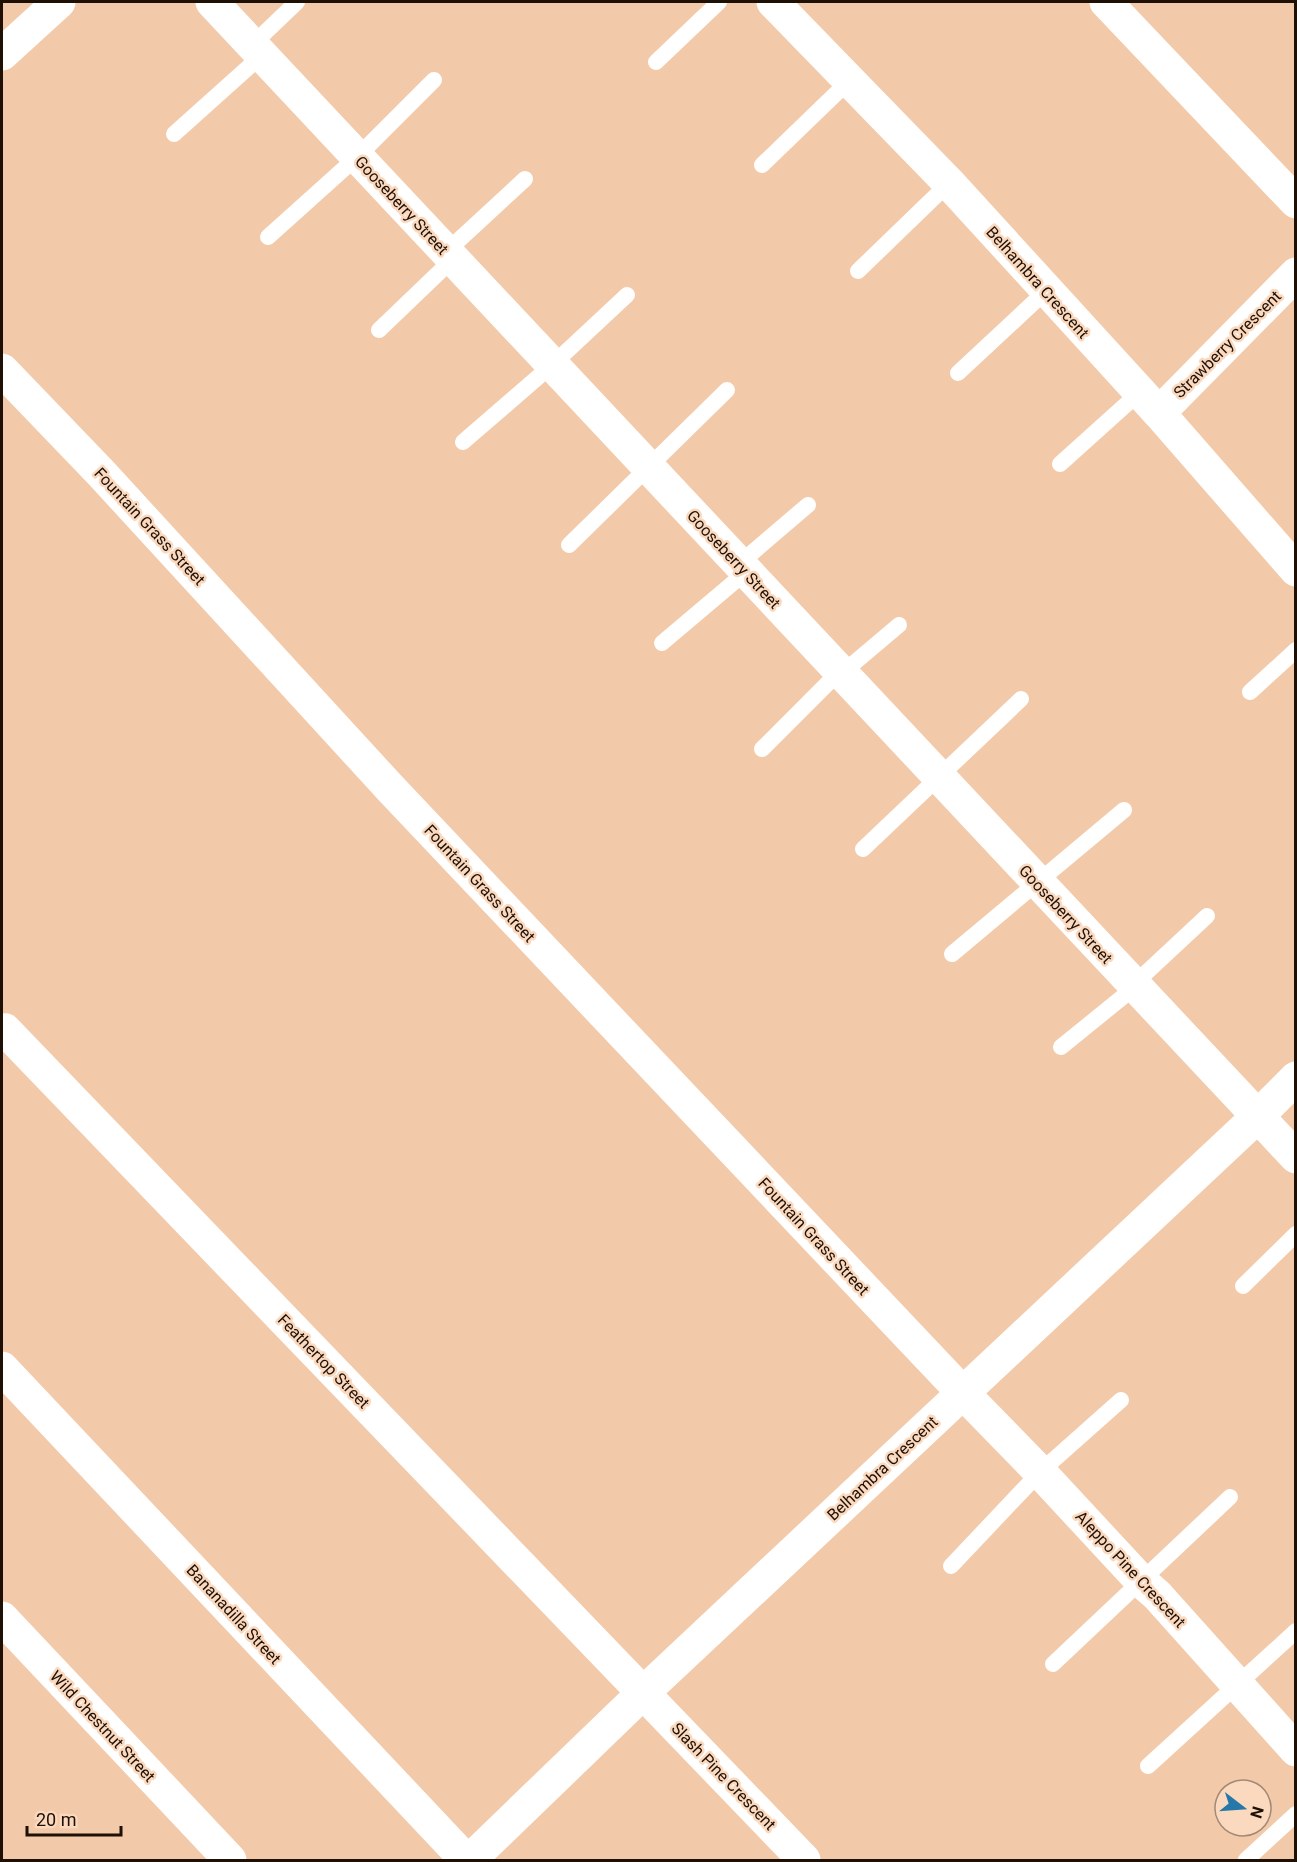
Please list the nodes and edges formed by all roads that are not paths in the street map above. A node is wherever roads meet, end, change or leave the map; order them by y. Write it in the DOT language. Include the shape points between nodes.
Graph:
graph roads {
  1 [pos="59,2"];
  2 [pos="212,2"];
  3 [pos="297,2"];
  4 [pos="719,2"];
  5 [pos="773,2"];
  6 [pos="1106,2"];
  7 [pos="5,44"];
  8 [pos="257,50"];
  9 [pos="656,62"];
  10 [pos="434,80"];
  11 [pos="849,81"];
  12 [pos="174,134"];
  13 [pos="357,157"];
  14 [pos="762,165"];
  15 [pos="525,179"];
  16 [pos="949,183"];
  17 [pos="1296,202"];
  18 [pos="268,237"];
  19 [pos="450,256"];
  20 [pos="858,271"];
  21 [pos="1296,274"];
  22 [pos="1046,291"];
  23 [pos="627,295"];
  24 [pos="379,330"];
  25 [pos="552,364"];
  26 [pos="2,370"];
  27 [pos="958,373"];
  28 [pos="727,390"];
  29 [pos="1149,403"];
  30 [pos="463,442"];
  31 [pos="1060,464"];
  32 [pos="649,468"];
  33 [pos="808,505"];
  34 [pos="569,545"];
  35 [pos="742,568"];
  36 [pos="1296,570"];
  37 [pos="898,625"];
  38 [pos="662,643"];
  39 [pos="1296,650"];
  40 [pos="840,673"];
  41 [pos="1250,692"];
  42 [pos="1021,699"];
  43 [pos="762,748"];
  44 [pos="938,777"];
  45 [pos="1124,810"];
  46 [pos="863,849"];
  47 [pos="1036,882"];
  48 [pos="1207,916"];
  49 [pos="952,954"];
  50 [pos="1134,986"];
  51 [pos="3,1031"];
  52 [pos="1061,1047"];
  53 [pos="1296,1078"];
  54 [pos="1257,1117"];
  55 [pos="1296,1157"];
  56 [pos="1296,1234"];
  57 [pos="1243,1286"];
  58 [pos="2,1368"];
  59 [pos="963,1392"];
  60 [pos="1121,1400"];
  61 [pos="1040,1472"];
  62 [pos="1230,1497"];
  63 [pos="951,1566"];
  64 [pos="1142,1582"];
  65 [pos="2,1618"];
  66 [pos="1296,1631"];
  67 [pos="1053,1664"];
  68 [pos="1237,1684"];
  69 [pos="644,1692"];
  70 [pos="1296,1750"];
  71 [pos="1148,1766"];
  72 [pos="1296,1814"];
  73 [pos="230,1860"];
  74 [pos="468,1860"];
  75 [pos="804,1860"];
  76 [pos="1245,1860"];
  1 -- 7 [label="street"];
  2 -- 8 [label="street, Gooseberry Street"];
  3 -- 8 [label="lane"];
  4 -- 9 [label="lane"];
  5 -- 11 [label="street, Belhambra Crescent"];
  6 -- 17 [label="street"];
  8 -- 12 [label="lane"];
  8 -- 13 [label="street, Gooseberry Street"];
  10 -- 13 [label="lane"];
  11 -- 14 [label="lane"];
  11 -- 16 [label="street, Belhambra Crescent"];
  13 -- 18 [label="lane"];
  13 -- 19 [label="street, Gooseberry Street"];
  15 -- 19 [label="lane"];
  16 -- 20 [label="lane"];
  16 -- 22 [label="street, Belhambra Crescent"];
  19 -- 24 [label="lane"];
  19 -- 25 [label="street, Gooseberry Street"];
  21 -- 29 [label="street, Strawberry Crescent"];
  22 -- 27 [label="lane"];
  22 -- 29 [label="street, Belhambra Crescent"];
  23 -- 25 [label="lane"];
  25 -- 30 [label="lane"];
  25 -- 32 [label="street, Gooseberry Street"];
  26 -- 59 [label="street, Fountain Grass Street" via="399,798"];
  28 -- 32 [label="lane"];
  29 -- 31 [label="lane"];
  29 -- 36 [label="street, Belhambra Crescent"];
  32 -- 34 [label="lane"];
  32 -- 35 [label="street, Gooseberry Street"];
  33 -- 35 [label="lane"];
  35 -- 38 [label="lane"];
  35 -- 40 [label="street, Gooseberry Street"];
  37 -- 40 [label="lane"];
  39 -- 41 [label="lane"];
  40 -- 43 [label="lane"];
  40 -- 44 [label="street, Gooseberry Street"];
  42 -- 44 [label="lane"];
  44 -- 46 [label="lane"];
  44 -- 47 [label="street, Gooseberry Street"];
  45 -- 47 [label="lane"];
  47 -- 49 [label="lane"];
  47 -- 50 [label="street, Gooseberry Street"];
  48 -- 50 [label="lane"];
  50 -- 52 [label="lane"];
  50 -- 54 [label="street, Gooseberry Street"];
  51 -- 69 [label="street, Feathertop Street"];
  53 -- 54 [label="street, Belhambra Crescent"];
  54 -- 55 [label="street"];
  54 -- 59 [label="street, Belhambra Crescent"];
  56 -- 57 [label="lane"];
  58 -- 74 [label="street, Bananadilla Street"];
  59 -- 61 [label="street, Aleppo Pine Crescent"];
  59 -- 69 [label="street, Belhambra Crescent"];
  60 -- 61 [label="lane"];
  61 -- 63 [label="lane"];
  61 -- 64 [label="street, Aleppo Pine Crescent"];
  62 -- 64 [label="lane"];
  64 -- 67 [label="lane"];
  64 -- 68 [label="street, Aleppo Pine Crescent"];
  65 -- 73 [label="street, Wild Chestnut Street"];
  66 -- 68 [label="lane"];
  68 -- 70 [label="street, Aleppo Pine Crescent"];
  68 -- 71 [label="lane"];
  69 -- 74 [label="street, Belhambra Crescent"];
  69 -- 75 [label="street, Slash Pine Crescent"];
  72 -- 76 [label="lane"];
}
